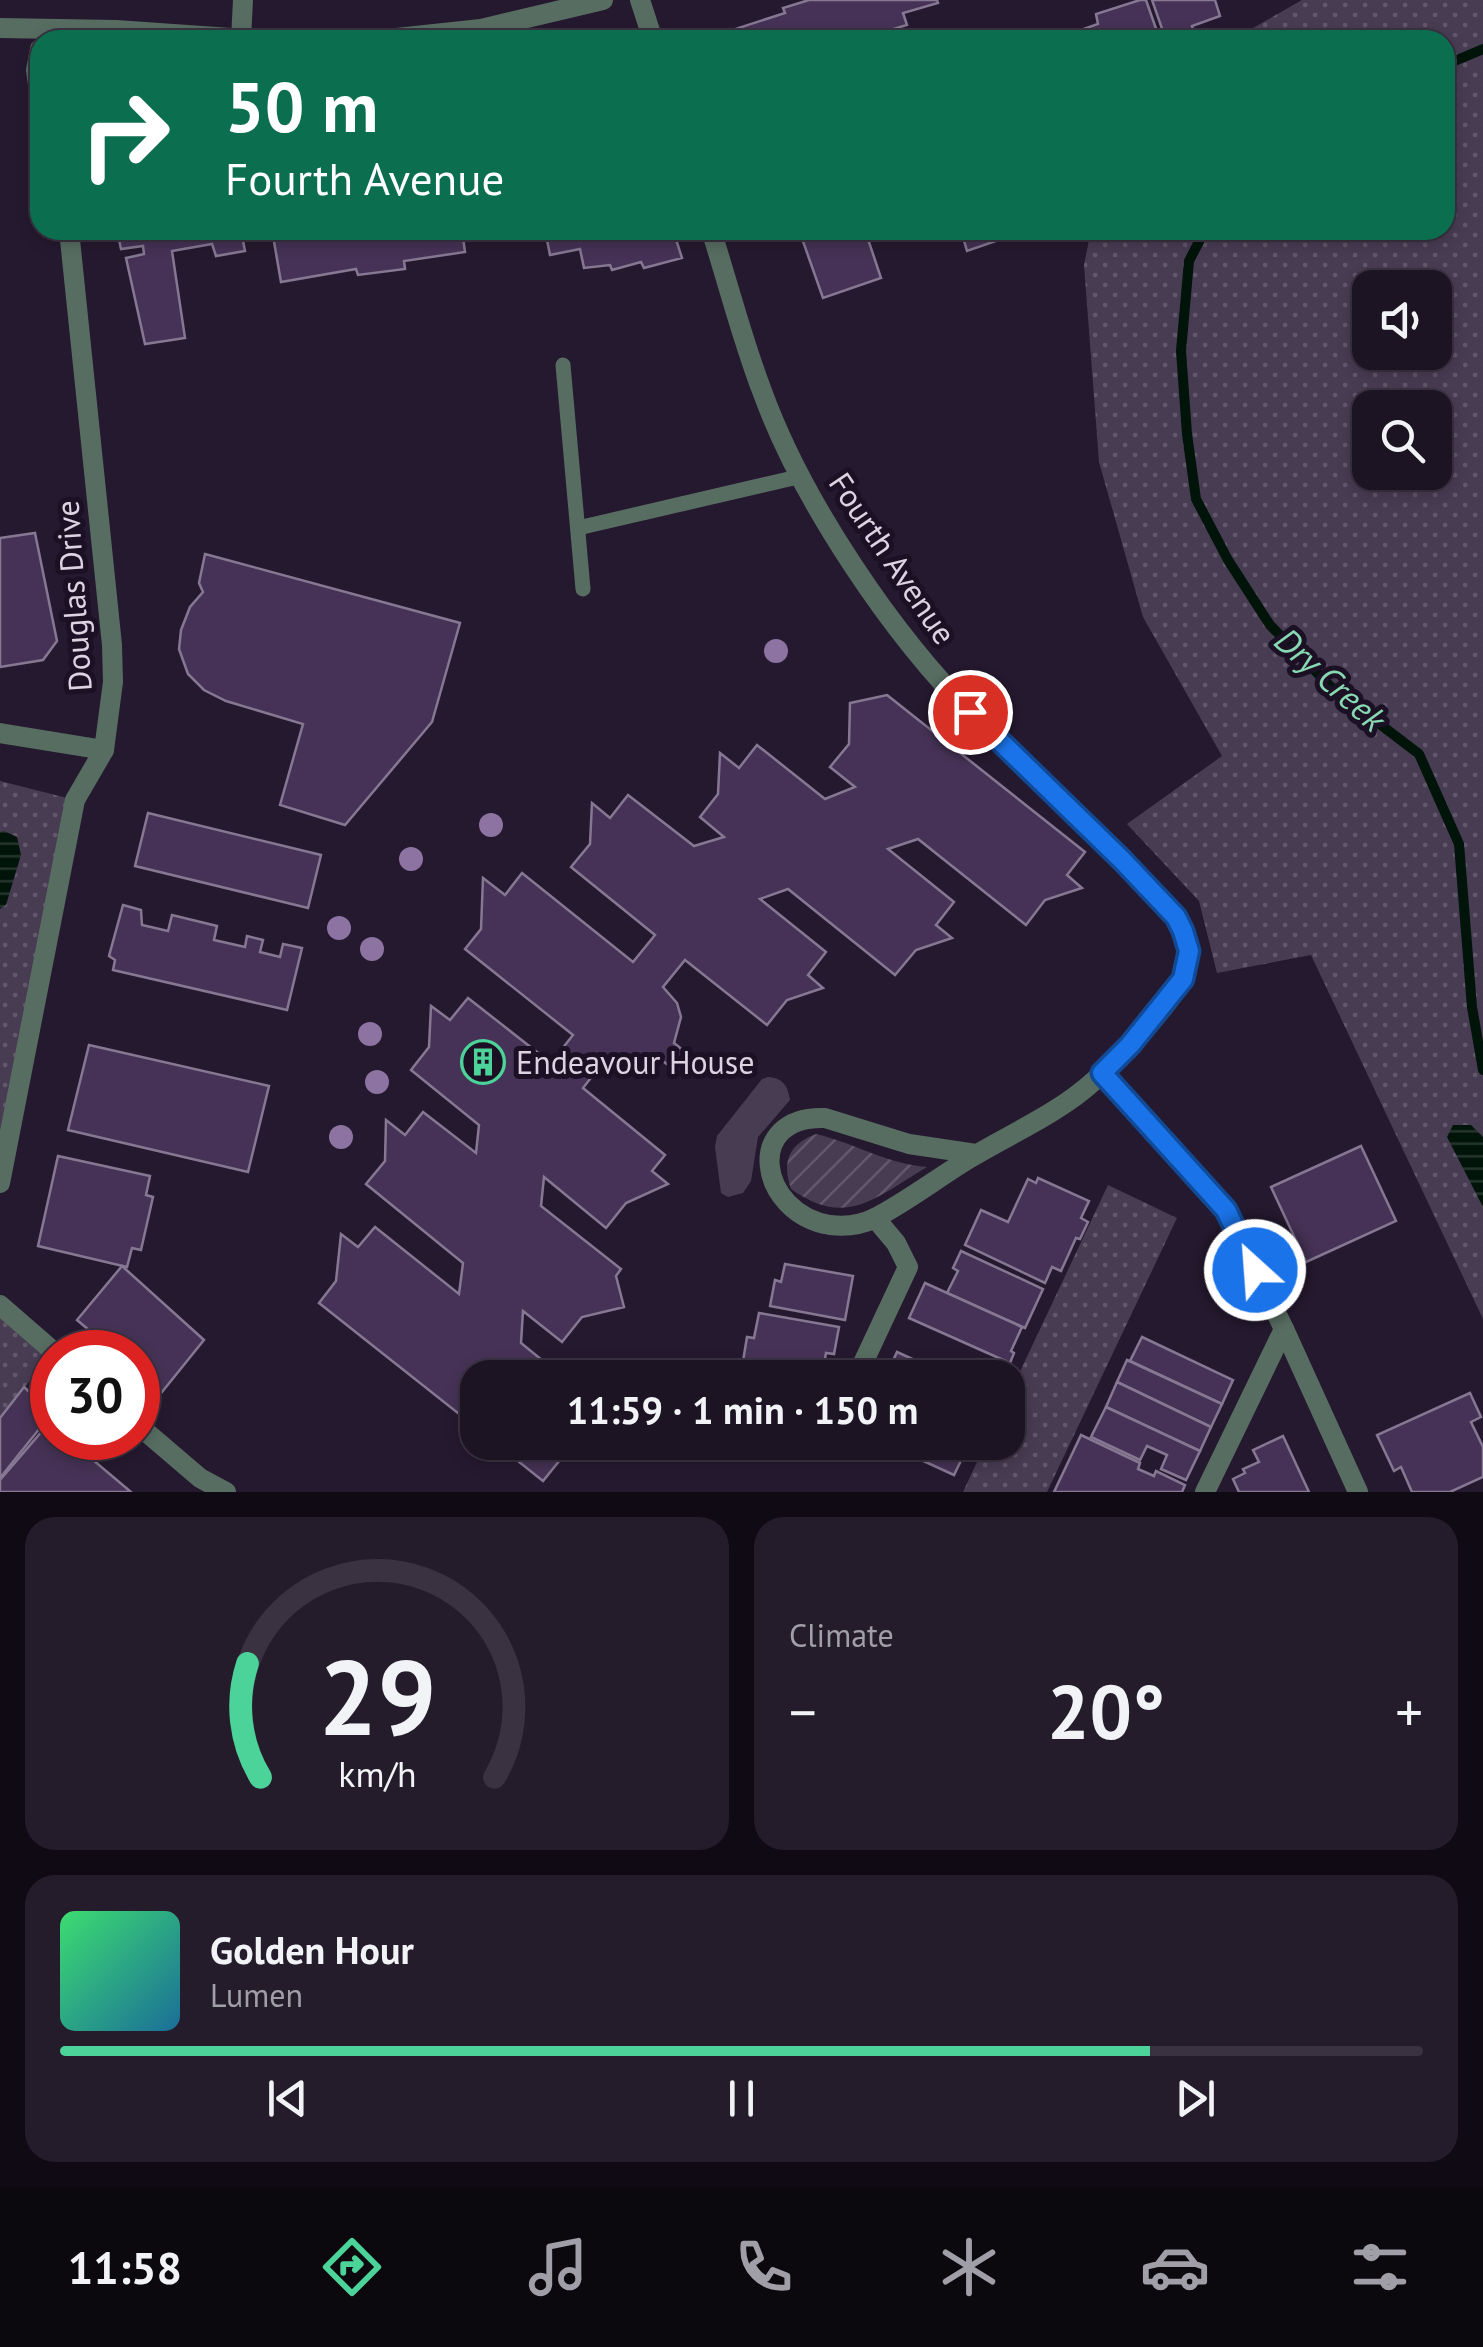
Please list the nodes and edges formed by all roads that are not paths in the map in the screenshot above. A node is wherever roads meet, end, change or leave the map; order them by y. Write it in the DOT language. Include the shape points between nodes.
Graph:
graph roads {
  1 [pos="244,0"];
  2 [pos="602,0"];
  3 [pos="640,0"];
  4 [pos="0,28"];
  5 [pos="242,30"];
  6 [pos="482,30"];
  7 [pos="650,30"];
  8 [pos="30,33"];
  9 [pos="69,240"];
  10 [pos="715,240"];
  11 [pos="563,364"];
  12 [pos="802,476"];
  13 [pos="578,528"];
  14 [pos="583,589"];
  15 [pos="0,733"];
  16 [pos="104,750"];
  17 [pos="1102,1073"];
  18 [pos="976,1154"];
  19 [pos="0,1183"];
  20 [pos="875,1218"];
  21 [pos="0,1305"];
  22 [pos="1284,1329"];
  23 [pos="30,1331"];
  24 [pos="864,1360"];
  25 [pos="160,1444"];
  26 [pos="226,1492"];
  27 [pos="1205,1492"];
  28 [pos="1358,1492"];
  1 -- 5 [label="street"];
  2 -- 6 [label="street"];
  3 -- 7 [label="street"];
  4 -- 8 [label="street"];
  9 -- 16 [label="street, Douglas Drive" via="112,645"];
  10 -- 12 [label="street, Fourth Avenue" via="762,392"];
  11 -- 13 [label="lane"];
  12 -- 13 [label="lane"];
  12 -- 17 [label="street, Fourth Avenue" via="867,582 948,687 1176,917 1189,951 1183,979"];
  13 -- 14 [label="lane"];
  15 -- 16 [label="street"];
  16 -- 19 [label="street, Douglas Drive" via="76,800"];
  17 -- 18 [label="street, Fourth Avenue" via="1038,1122"];
  17 -- 22 [label="street" via="1226,1210"];
  18 -- 20 [label="street, Fourth Avenue"];
  18 -- 20 [label="street, Fourth Avenue" via="909,1144 825,1118 786,1128 767,1163 787,1205 830,1225"];
  20 -- 24 [label="street" via="908,1267"];
  21 -- 23 [label="street"];
  22 -- 27 [label="street"];
  22 -- 28 [label="street"];
  25 -- 26 [label="street"];
}
